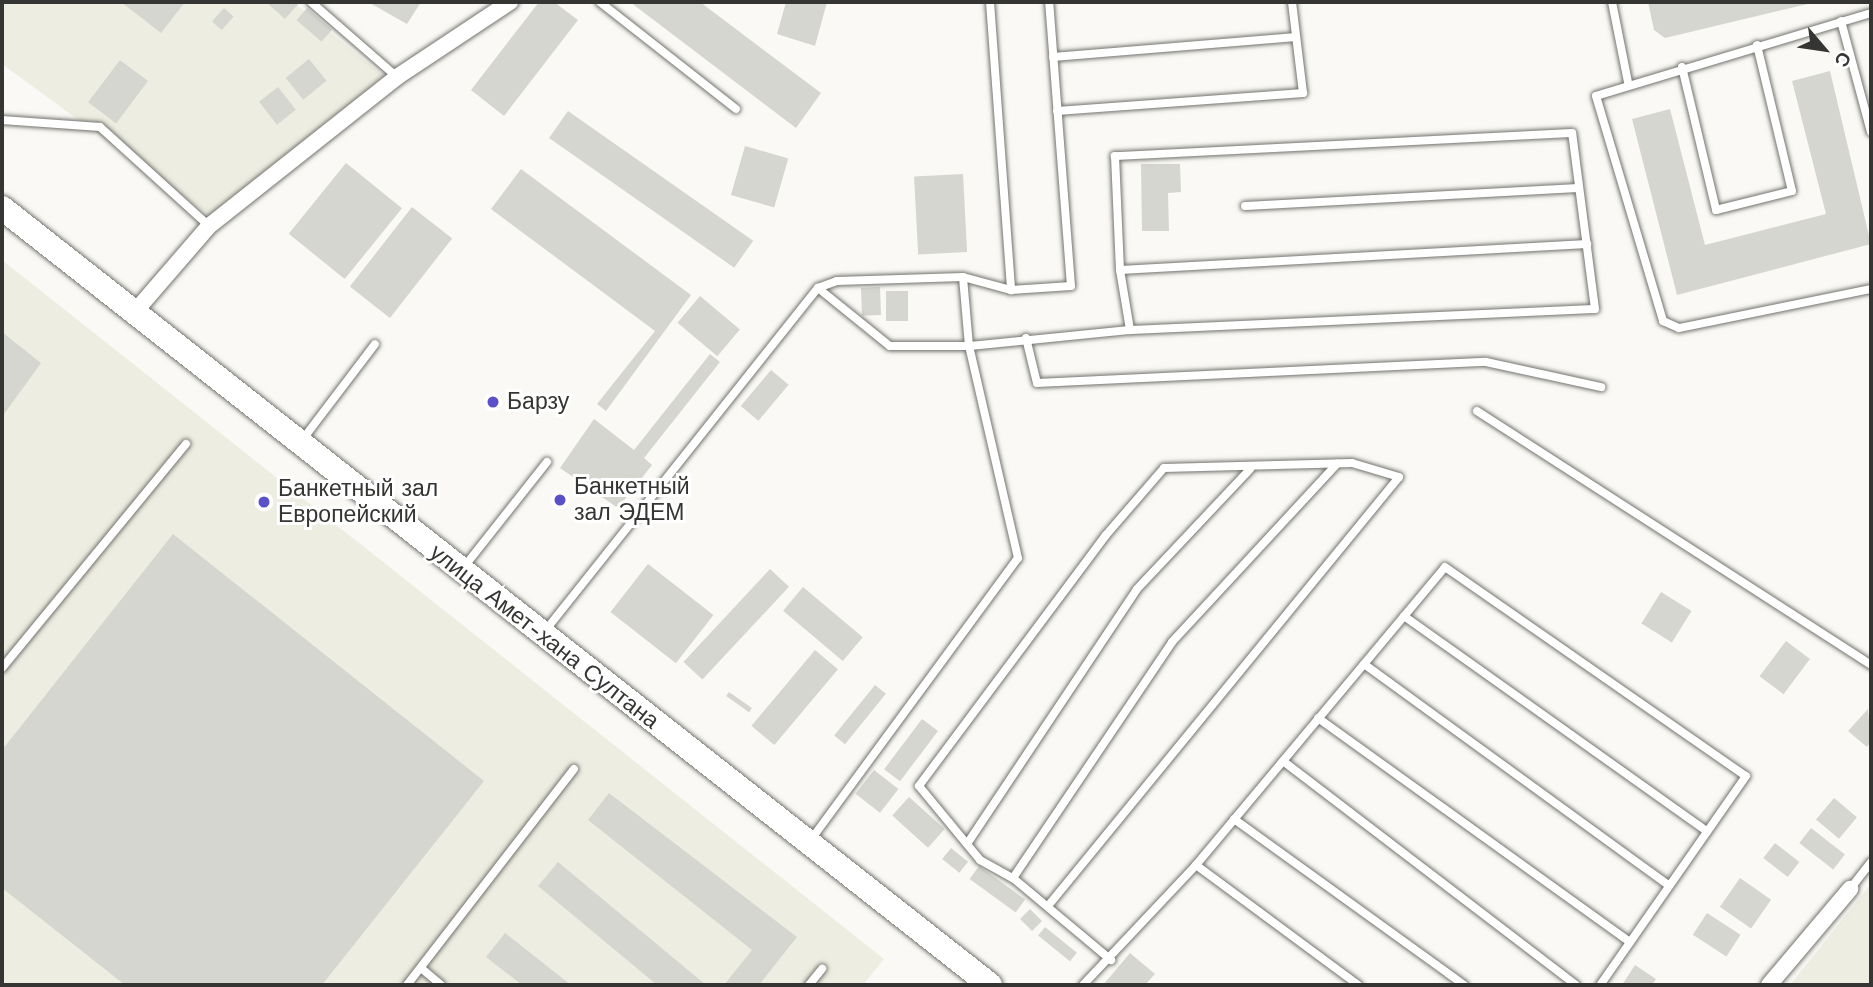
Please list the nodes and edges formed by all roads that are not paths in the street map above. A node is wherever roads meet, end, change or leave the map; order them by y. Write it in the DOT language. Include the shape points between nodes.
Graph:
graph roads {
  1 [pos="311,2"];
  2 [pos="510,2"];
  3 [pos="600,2"];
  4 [pos="990,2"];
  5 [pos="1049,2"];
  6 [pos="1292,2"];
  7 [pos="1612,2"];
  8 [pos="1871,13"];
  9 [pos="1841,21"];
  10 [pos="1296,37"];
  11 [pos="1757,45"];
  12 [pos="1053,57"];
  13 [pos="1682,67"];
  14 [pos="397,76"];
  15 [pos="1628,82"];
  16 [pos="736,109"];
  17 [pos="1057,111"];
  18 [pos="2,120"];
  19 [pos="1871,132"];
  20 [pos="1579,188"];
  21 [pos="1245,206"];
  22 [pos="2,208"];
  23 [pos="209,226"];
  24 [pos="1587,244"];
  25 [pos="1120,270"];
  26 [pos="962,277"];
  27 [pos="818,288"];
  28 [pos="1871,289"];
  29 [pos="1011,290"];
  30 [pos="132,314"];
  31 [pos="1130,330"];
  32 [pos="1027,338"];
  33 [pos="375,344"];
  34 [pos="970,346"];
  35 [pos="1601,387"];
  36 [pos="1477,411"];
  37 [pos="186,444"];
  38 [pos="299,444"];
  39 [pos="547,462"];
  40 [pos="1337,464"];
  41 [pos="1251,469"];
  42 [pos="460,572"];
  43 [pos="1404,616"];
  44 [pos="541,636"];
  45 [pos="1364,664"];
  46 [pos="1871,665"];
  47 [pos="2,668"];
  48 [pos="1318,718"];
  49 [pos="1283,761"];
  50 [pos="574,769"];
  51 [pos="1234,819"];
  52 [pos="1707,831"];
  53 [pos="808,844"];
  54 [pos="967,844"];
  55 [pos="1871,862"];
  56 [pos="1196,865"];
  57 [pos="1013,878"];
  58 [pos="1669,886"];
  59 [pos="1850,889"];
  60 [pos="1048,906"];
  61 [pos="1630,942"];
  62 [pos="1111,960"];
  63 [pos="421,968"];
  64 [pos="822,969"];
  65 [pos="408,985"];
  66 [pos="441,985"];
  67 [pos="809,985"];
  68 [pos="990,985"];
  69 [pos="1083,985"];
  70 [pos="1358,985"];
  71 [pos="1464,985"];
  72 [pos="1576,985"];
  73 [pos="1600,985"];
  74 [pos="1769,985"];
  1 -- 14 [label="lane"];
  2 -- 14 [label="street"];
  3 -- 16 [label="lane"];
  4 -- 29 [label="lane"];
  5 -- 12 [label="lane"];
  6 -- 10 [label="lane"];
  7 -- 15 [label="lane"];
  8 -- 9 [label="lane"];
  9 -- 11 [label="lane"];
  9 -- 19 [label="lane"];
  10 -- 12 [label="lane"];
  10 -- 17 [label="lane" via="1303,93"];
  11 -- 13 [label="lane"];
  11 -- 13 [label="lane" via="1792,191 1716,210"];
  12 -- 17 [label="lane"];
  13 -- 15 [label="lane"];
  14 -- 23 [label="street"];
  15 -- 28 [label="lane" via="1596,96 1662,321 1679,328"];
  17 -- 29 [label="lane" via="1071,286"];
  18 -- 23 [label="lane" via="100,127"];
  20 -- 21 [label="lane"];
  20 -- 24 [label="lane"];
  20 -- 25 [label="lane" via="1572,133 1115,156"];
  22 -- 30 [label="main road, улица Амет-хана Султана"];
  23 -- 30 [label="street"];
  24 -- 25 [label="lane"];
  24 -- 31 [label="lane" via="1595,309"];
  25 -- 31 [label="lane"];
  26 -- 27 [label="lane" via="837,281"];
  26 -- 29 [label="lane"];
  26 -- 34 [label="lane"];
  27 -- 34 [label="lane" via="890,346"];
  27 -- 44 [label="lane"];
  30 -- 38 [label="main road, улица Амет-хана Султана"];
  31 -- 32 [label="lane"];
  32 -- 34 [label="lane"];
  32 -- 35 [label="lane" via="1037,383 1486,362"];
  33 -- 38 [label="lane"];
  34 -- 53 [label="lane" via="1018,558"];
  36 -- 46 [label="lane"];
  37 -- 47 [label="lane"];
  38 -- 42 [label="main road, улица Амет-хана Султана"];
  39 -- 42 [label="lane"];
  40 -- 41 [label="lane"];
  40 -- 57 [label="lane" via="1172,642"];
  40 -- 60 [label="lane" via="1399,477"];
  41 -- 54 [label="lane" via="1137,589"];
  41 -- 54 [label="lane" via="1164,468 1063,590 919,786"];
  42 -- 44 [label="main road, улица Амет-хана Султана"];
  43 -- 45 [label="lane"];
  43 -- 52 [label="lane"];
  43 -- 52 [label="lane" via="1445,567 1746,776"];
  44 -- 53 [label="main road, улица Амет-хана Султана"];
  45 -- 48 [label="lane"];
  45 -- 58 [label="lane"];
  48 -- 49 [label="lane"];
  48 -- 61 [label="lane"];
  49 -- 51 [label="lane"];
  49 -- 72 [label="lane"];
  50 -- 63 [label="lane"];
  51 -- 56 [label="lane"];
  51 -- 71 [label="lane"];
  52 -- 58 [label="lane"];
  53 -- 68 [label="main road, улица Амет-хана Султана"];
  54 -- 57 [label="lane" via="980,860"];
  55 -- 59 [label="lane"];
  56 -- 62 [label="lane"];
  56 -- 70 [label="lane"];
  57 -- 60 [label="lane"];
  58 -- 61 [label="lane"];
  59 -- 74 [label="street"];
  60 -- 62 [label="lane"];
  61 -- 73 [label="lane"];
  62 -- 69 [label="lane"];
  63 -- 65 [label="lane"];
  63 -- 66 [label="lane"];
  64 -- 67 [label="lane"];
}
